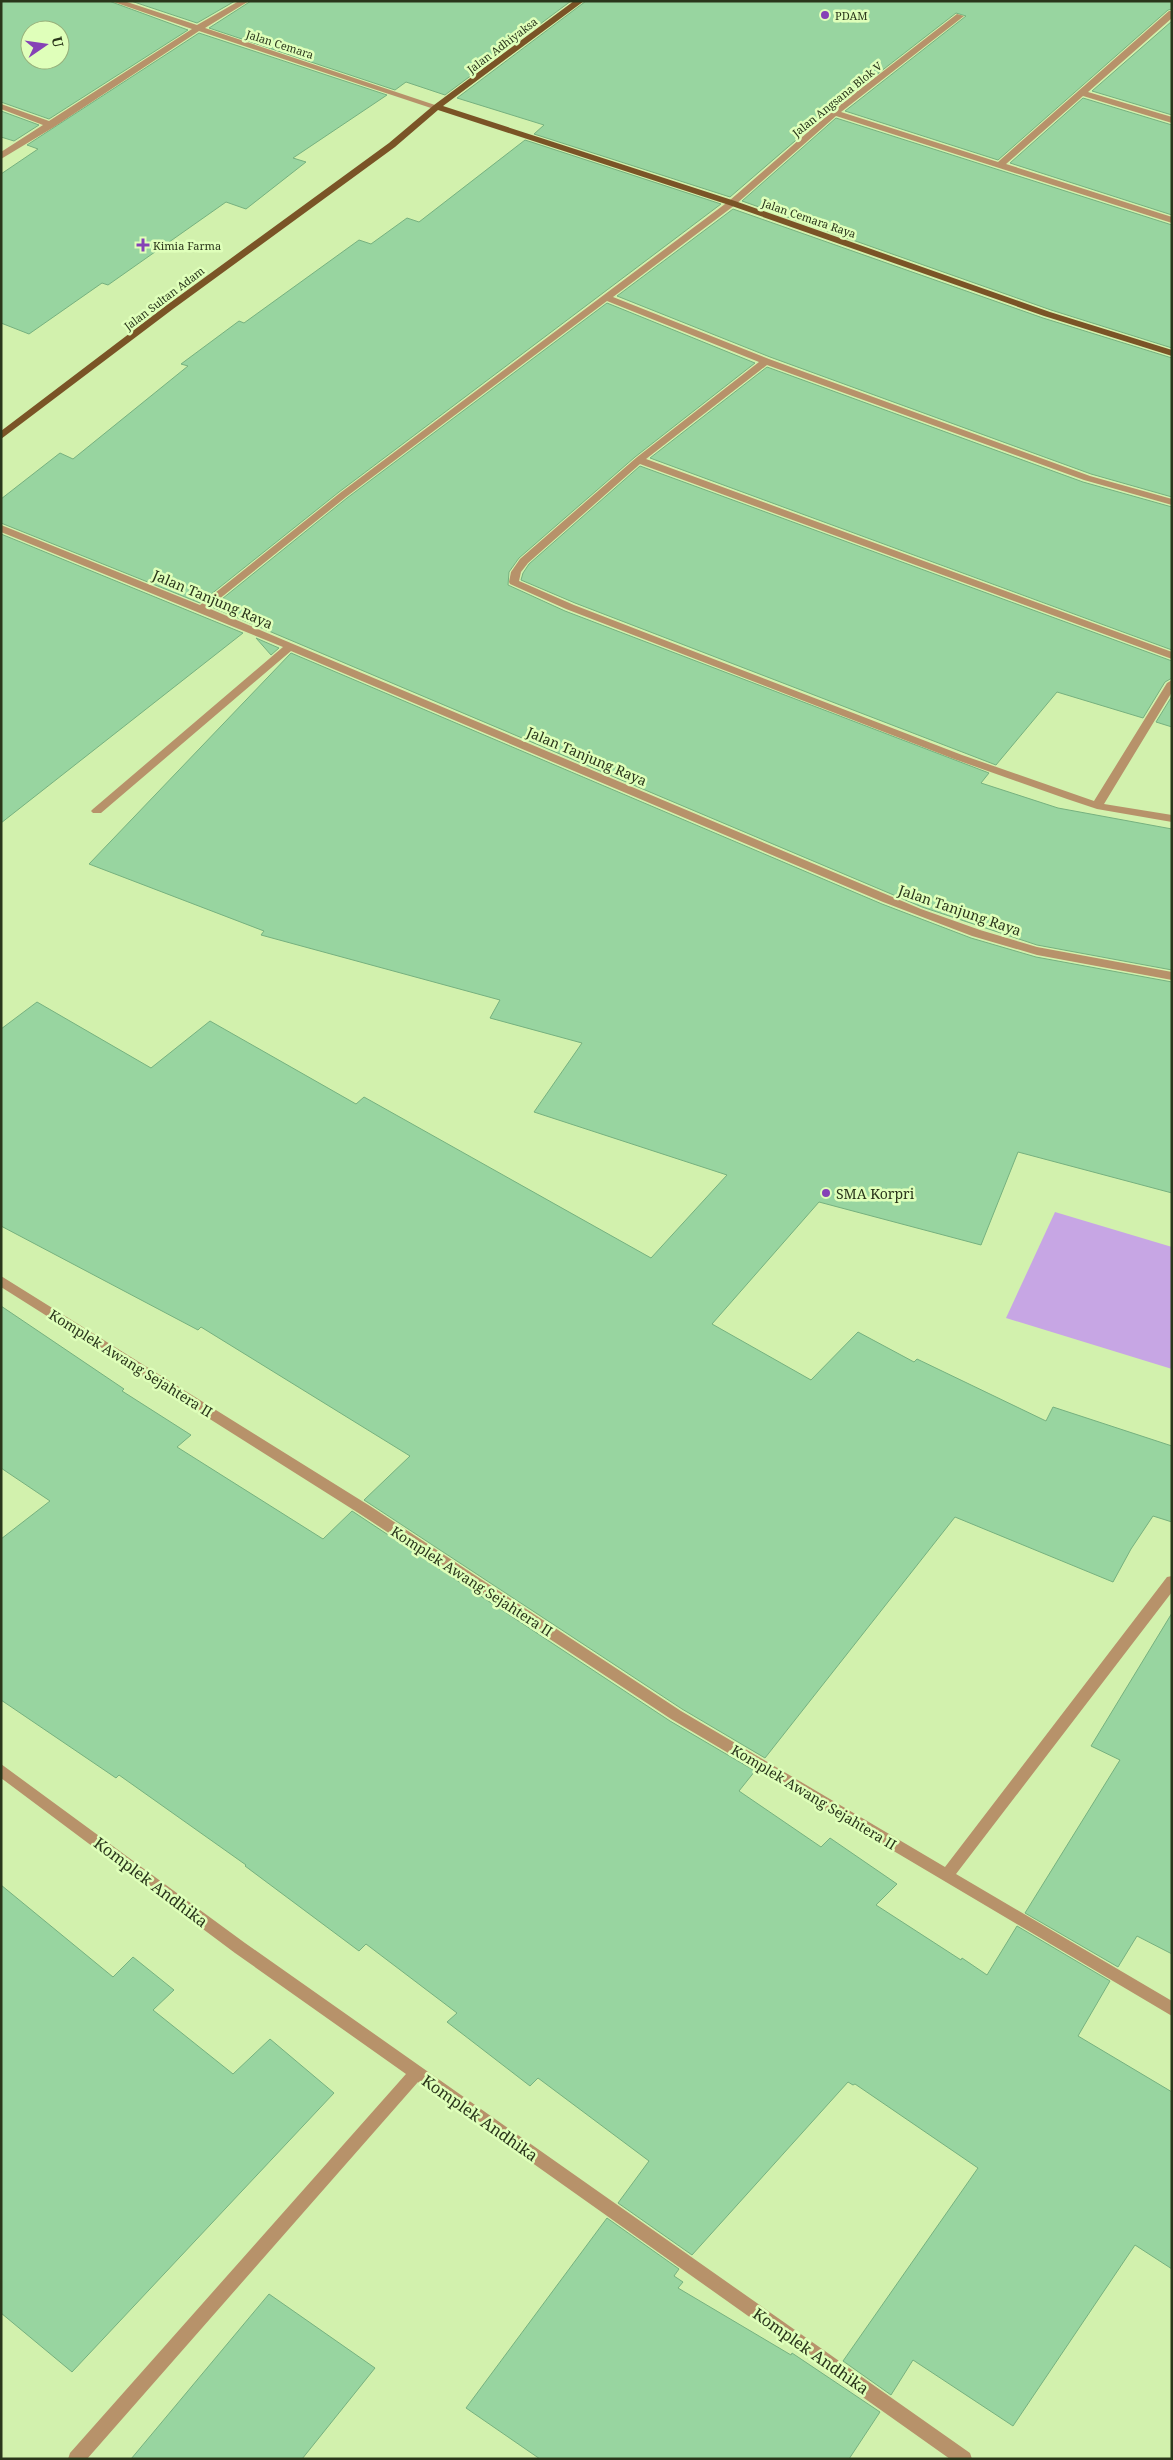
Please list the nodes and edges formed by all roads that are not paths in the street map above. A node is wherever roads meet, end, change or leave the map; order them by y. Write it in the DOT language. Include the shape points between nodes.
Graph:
graph roads {
  1 [pos="115,1"];
  2 [pos="245,1"];
  3 [pos="580,1"];
  4 [pos="960,16"];
  5 [pos="1169,18"];
  6 [pos="197,29"];
  7 [pos="1082,93"];
  8 [pos="1,106"];
  9 [pos="437,107"];
  10 [pos="836,113"];
  11 [pos="1172,120"];
  12 [pos="51,124"];
  13 [pos="1,156"];
  14 [pos="1000,165"];
  15 [pos="732,203"];
  16 [pos="1172,220"];
  17 [pos="606,297"];
  18 [pos="1172,353"];
  19 [pos="766,361"];
  20 [pos="1,436"];
  21 [pos="639,460"];
  22 [pos="1172,502"];
  23 [pos="1,528"];
  24 [pos="201,609"];
  25 [pos="289,647"];
  26 [pos="1172,656"];
  27 [pos="1172,683"];
  28 [pos="1097,806"];
  29 [pos="97,811"];
  30 [pos="1172,819"];
  31 [pos="1172,976"];
  32 [pos="1,1281"];
  33 [pos="1172,1581"];
  34 [pos="1,1770"];
  35 [pos="946,1876"];
  36 [pos="1172,2009"];
  37 [pos="416,2073"];
  38 [pos="76,2459"];
  39 [pos="964,2459"];
  1 -- 6 [label="street, Jalan Cemara"];
  2 -- 6 [label="street"];
  3 -- 9 [label="main road, Jalan Adhiyaksa"];
  4 -- 10 [label="street, Jalan Angsana Blok V"];
  5 -- 7 [label="street"];
  6 -- 9 [label="street, Jalan Cemara"];
  6 -- 12 [label="street"];
  7 -- 11 [label="street"];
  7 -- 14 [label="street"];
  8 -- 12 [label="street"];
  9 -- 15 [label="main road, Jalan Cemara Raya"];
  9 -- 20 [label="main road, Jalan Sultan Adam" via="392,145 178,301"];
  10 -- 14 [label="street"];
  10 -- 15 [label="street, Jalan Angsana Blok V"];
  12 -- 13 [label="street"];
  14 -- 16 [label="street"];
  15 -- 17 [label="street, Jalan Angsana Blok V"];
  15 -- 18 [label="main road, Jalan Cemara Raya" via="1047,314"];
  17 -- 19 [label="street"];
  17 -- 24 [label="street, Jalan Angsana Blok V" via="343,495"];
  19 -- 21 [label="street"];
  19 -- 22 [label="street" via="1087,478"];
  21 -- 26 [label="street"];
  21 -- 28 [label="street" via="524,561 514,582 580,611 958,757"];
  23 -- 24 [label="street, Jalan Tanjung Raya"];
  24 -- 25 [label="street, Jalan Tanjung Raya"];
  25 -- 29 [label="street"];
  25 -- 31 [label="street, Jalan Tanjung Raya" via="800,861 892,903 1038,952"];
  27 -- 28 [label="street"];
  28 -- 30 [label="street"];
  32 -- 35 [label="street, Komplek Awang Sejahtera II" via="365,1510 676,1716"];
  33 -- 35 [label="street"];
  34 -- 37 [label="street, Komplek Andhika" via="240,1948"];
  35 -- 36 [label="street, Komplek Awang Sejahtera II"];
  37 -- 38 [label="street"];
  37 -- 39 [label="street, Komplek Andhika"];
}
